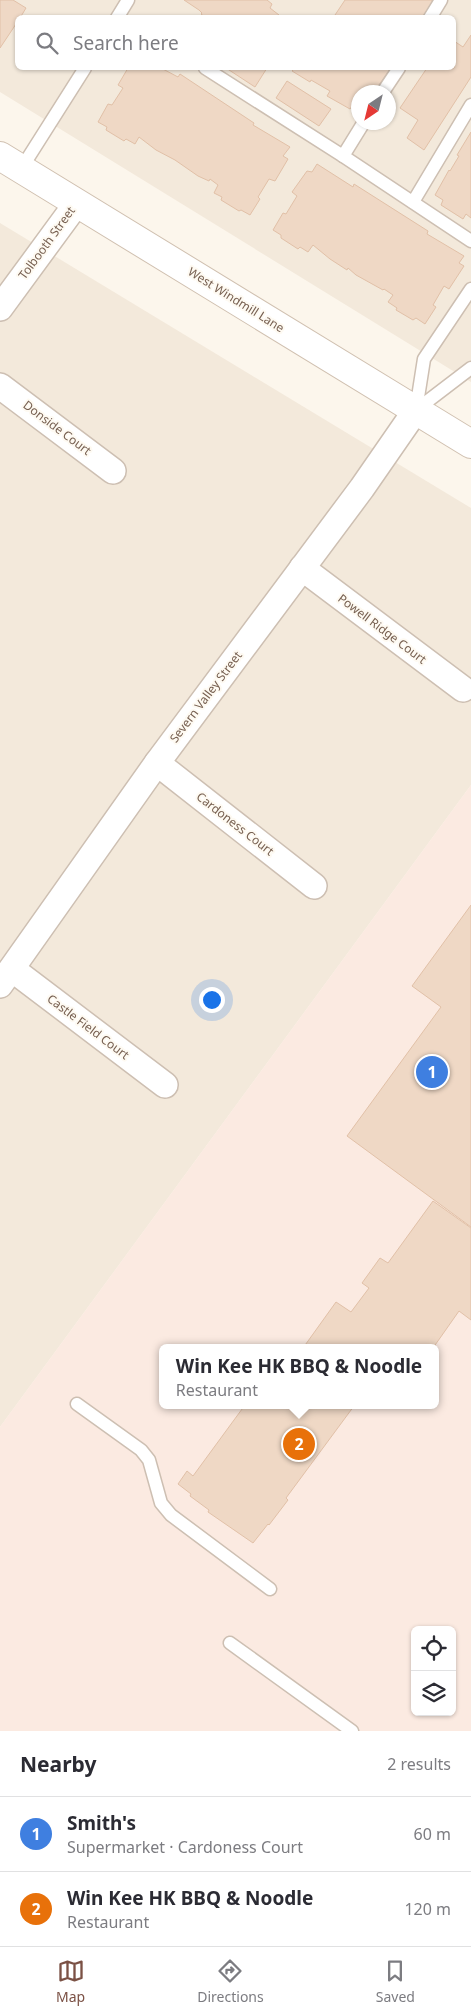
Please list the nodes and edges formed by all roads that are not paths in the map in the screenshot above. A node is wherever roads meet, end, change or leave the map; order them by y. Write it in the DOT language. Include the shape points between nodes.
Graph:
graph roads {
  1 [pos="128,0"];
  2 [pos="441,0"];
  3 [pos="121,15"];
  4 [pos="432,15"];
  5 [pos="83,70"];
  6 [pos="207,70"];
  7 [pos="398,70"];
  8 [pos="388,85"];
  9 [pos="471,105"];
  10 [pos="359,130"];
  11 [pos="343,156"];
  12 [pos="10,163"];
  13 [pos="77,202"];
  14 [pos="412,202"];
  15 [pos="471,241"];
  16 [pos="471,289"];
  17 [pos="0,308"];
  18 [pos="471,368"];
  19 [pos="0,386"];
  20 [pos="416,410"];
  21 [pos="471,444"];
  22 [pos="113,470"];
  23 [pos="302,568"];
  24 [pos="463,689"];
  25 [pos="156,763"];
  26 [pos="314,886"];
  27 [pos="6,977"];
  28 [pos="165,1085"];
  29 [pos="77,1404"];
  30 [pos="270,1589"];
  31 [pos="230,1643"];
  32 [pos="352,1731"];
  1 -- 3 [label="lane"];
  2 -- 4 [label="lane"];
  5 -- 12 [label="lane"];
  6 -- 11 [label="lane"];
  7 -- 8 [label="lane"];
  9 -- 14 [label="lane"];
  10 -- 11 [label="lane"];
  11 -- 14 [label="lane"];
  12 -- 13 [label="main road, West Windmill Lane"];
  13 -- 17 [label="street, Tolbooth Street"];
  13 -- 20 [label="main road, West Windmill Lane"];
  14 -- 15 [label="lane"];
  16 -- 20 [label="lane" via="424,360"];
  18 -- 20 [label="lane"];
  19 -- 22 [label="street, Donside Court"];
  20 -- 21 [label="main road, West Windmill Lane"];
  20 -- 23 [label="street, Severn Valley Street"];
  23 -- 24 [label="street, Powell Ridge Court"];
  23 -- 25 [label="street, Severn Valley Street"];
  25 -- 26 [label="street, Cardoness Court"];
  25 -- 27 [label="street, Severn Valley Street"];
  27 -- 28 [label="street, Castle Field Court"];
  29 -- 30 [label="lane" via="141,1450 149,1460 161,1502 171,1515"];
  31 -- 32 [label="lane"];
}
